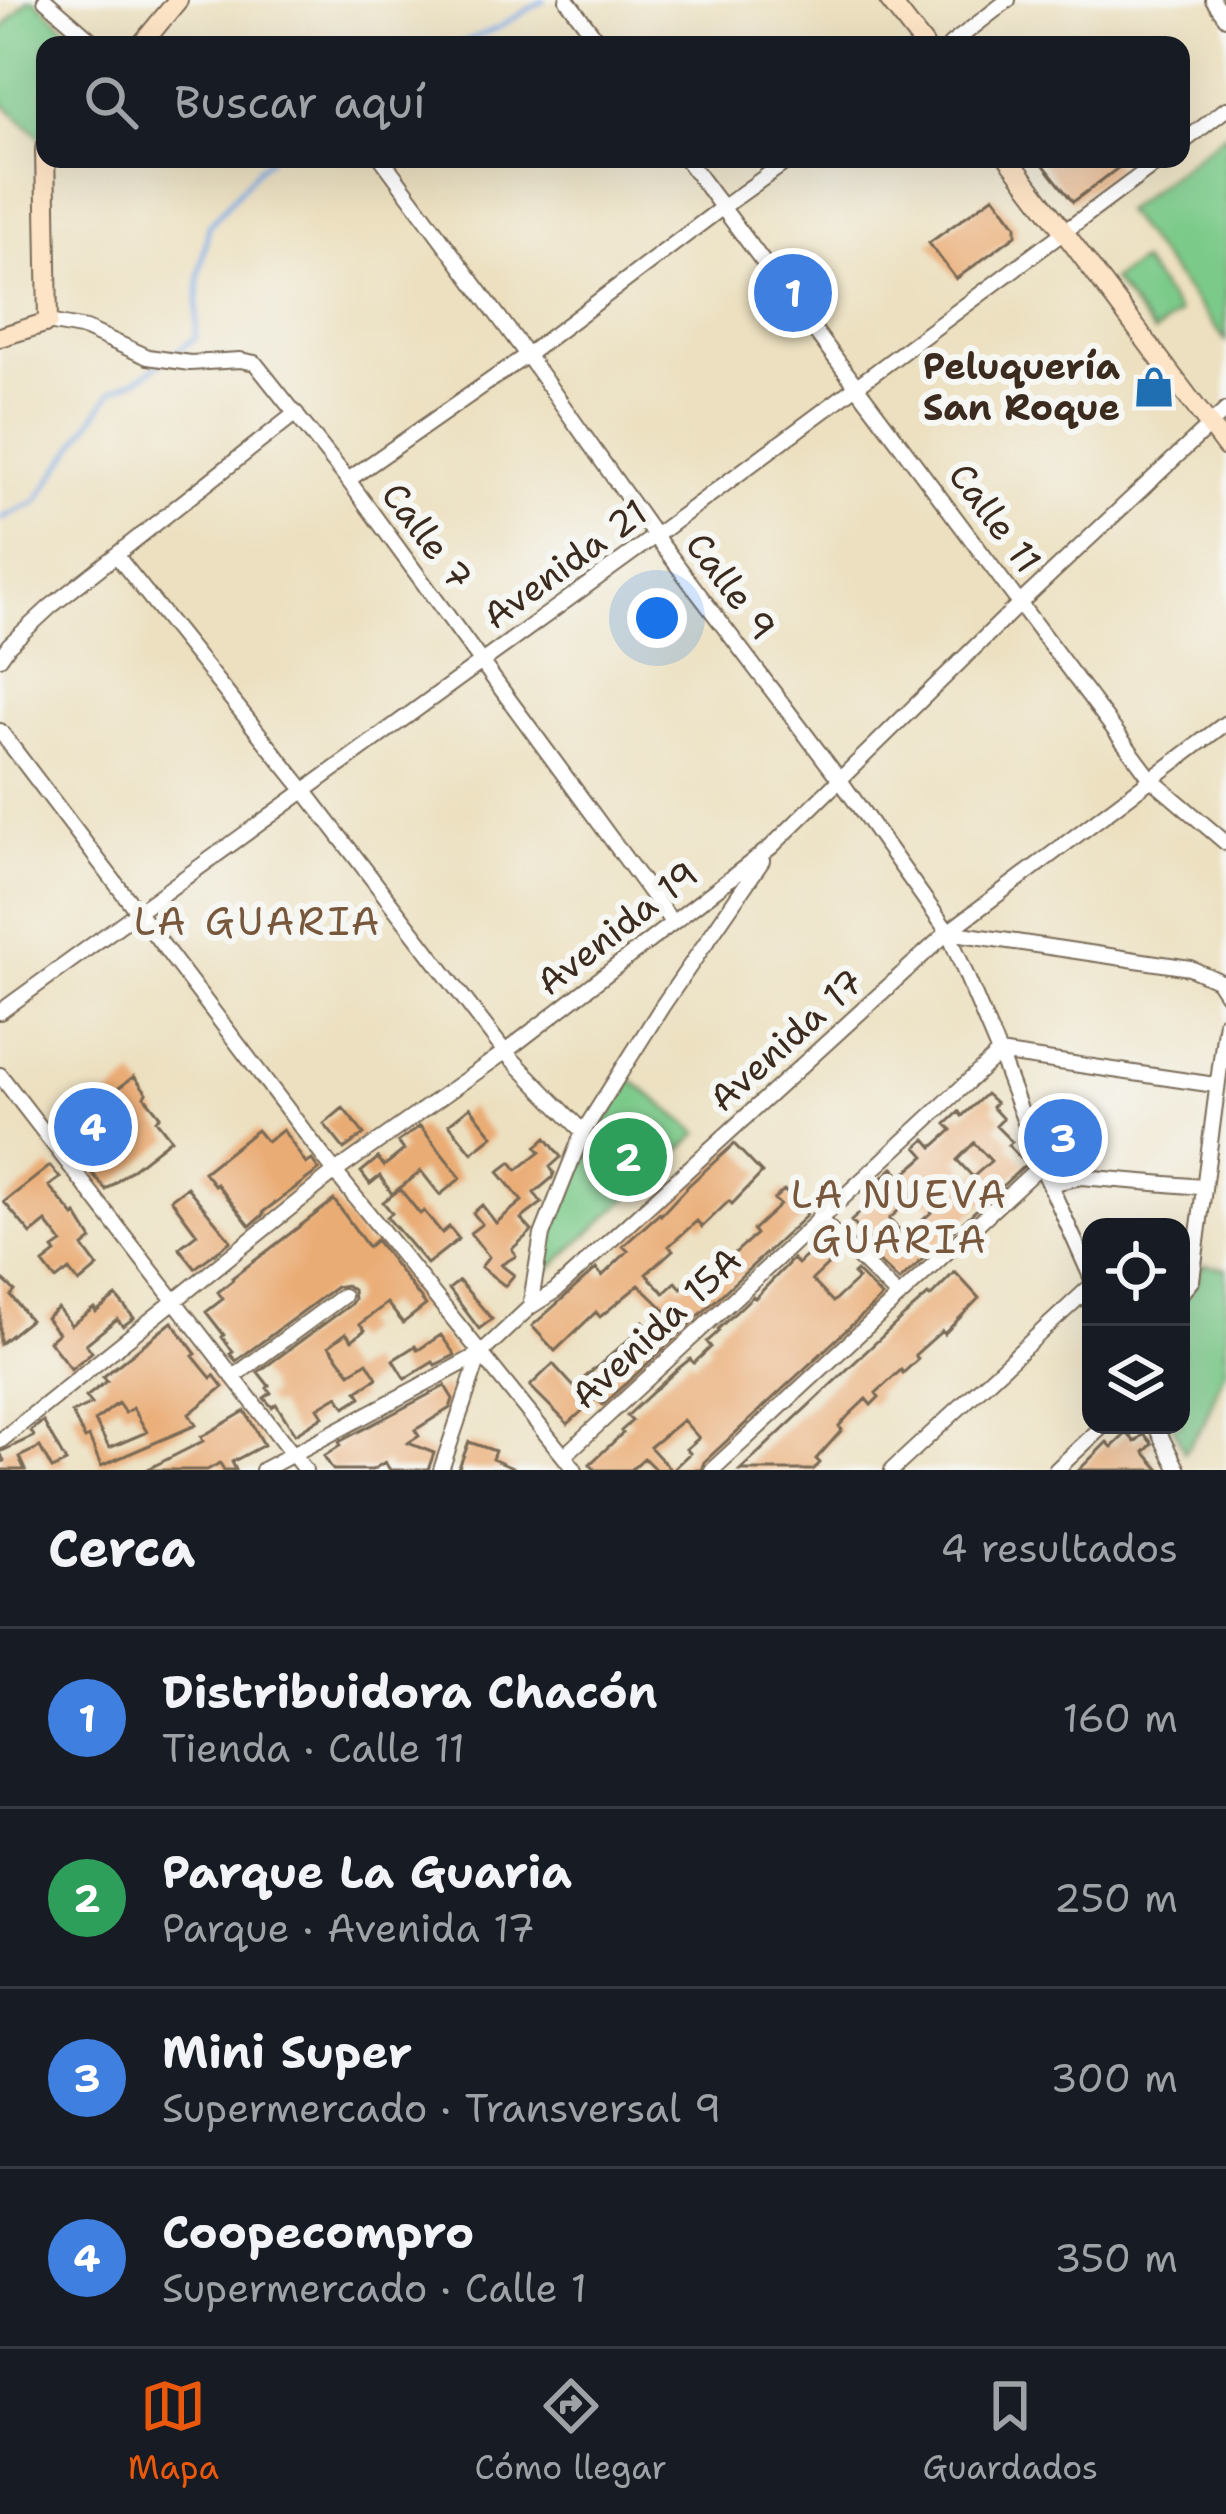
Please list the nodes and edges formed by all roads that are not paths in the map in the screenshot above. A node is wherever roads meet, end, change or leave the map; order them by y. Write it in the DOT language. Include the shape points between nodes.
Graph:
graph roads {
  1 [pos="45,0"];
  2 [pos="178,0"];
  3 [pos="889,0"];
  4 [pos="1009,0"];
  5 [pos="1213,0"];
  6 [pos="571,6"];
  7 [pos="1226,18"];
  8 [pos="87,36"];
  9 [pos="148,36"];
  10 [pos="594,36"];
  11 [pos="917,36"];
  12 [pos="962,36"];
  13 [pos="1226,109"];
  14 [pos="1190,137"];
  15 [pos="45,168"];
  16 [pos="389,168"];
  17 [pos="693,168"];
  18 [pos="777,168"];
  19 [pos="1016,168"];
  20 [pos="1150,168"];
  21 [pos="723,207"];
  22 [pos="1064,234"];
  23 [pos="48,322"];
  24 [pos="0,337"];
  25 [pos="527,356"];
  26 [pos="857,384"];
  27 [pos="1226,410"];
  28 [pos="296,413"];
  29 [pos="1210,425"];
  30 [pos="1226,447"];
  31 [pos="348,481"];
  32 [pos="655,536"];
  33 [pos="116,555"];
  34 [pos="1021,602"];
  35 [pos="0,658"];
  36 [pos="482,661"];
  37 [pos="1226,722"];
  38 [pos="0,731"];
  39 [pos="840,780"];
  40 [pos="1152,780"];
  41 [pos="304,790"];
  42 [pos="1226,843"];
  43 [pos="772,848"];
  44 [pos="139,911"];
  45 [pos="673,922"];
  46 [pos="948,932"];
  47 [pos="1221,987"];
  48 [pos="0,1012"];
  49 [pos="1226,1022"];
  50 [pos="506,1052"];
  51 [pos="999,1053"];
  52 [pos="0,1076"];
  53 [pos="1216,1085"];
  54 [pos="583,1132"];
  55 [pos="1041,1165"];
  56 [pos="335,1172"];
  57 [pos="1050,1184"];
  58 [pos="1202,1187"];
  59 [pos="818,1218"];
  60 [pos="1082,1256"];
  61 [pos="1190,1282"];
  62 [pos="1082,1294"];
  63 [pos="343,1296"];
  64 [pos="899,1297"];
  65 [pos="176,1300"];
  66 [pos="530,1307"];
  67 [pos="480,1354"];
  68 [pos="233,1378"];
  69 [pos="1094,1434"];
  70 [pos="1160,1434"];
  71 [pos="0,1441"];
  72 [pos="293,1454"];
  73 [pos="565,1454"];
  74 [pos="263,1470"];
  75 [pos="305,1470"];
  76 [pos="440,1470"];
  77 [pos="575,1470"];
  78 [pos="712,1470"];
  79 [pos="892,1470"];
  80 [pos="1056,1470"];
  81 [pos="1178,1470"];
  1 -- 8 [label="street"];
  2 -- 9 [label="street"];
  3 -- 11 [label="street"];
  4 -- 12 [label="street"];
  5 -- 7 [label="street"];
  6 -- 10 [label="street"];
  13 -- 14 [label="street"];
  15 -- 23 [label="street"];
  16 -- 25 [label="street, Calle 9"];
  17 -- 21 [label="street, Calle 11"];
  18 -- 21 [label="street"];
  19 -- 22 [label="street"];
  20 -- 22 [label="street, Avenida 21"];
  21 -- 25 [label="street"];
  21 -- 26 [label="street, Calle 11"];
  22 -- 26 [label="street, Avenida 21"];
  22 -- 29 [label="street"];
  23 -- 24 [label="street"];
  23 -- 28 [label="street, Calle 7" via="148,357 255,364"];
  25 -- 31 [label="street"];
  25 -- 32 [label="street, Calle 9"];
  26 -- 32 [label="street, Avenida 21"];
  26 -- 34 [label="street, Calle 11"];
  27 -- 29 [label="street, Avenida 19"];
  28 -- 31 [label="street, Calle 7"];
  28 -- 33 [label="street"];
  29 -- 30 [label="street"];
  29 -- 34 [label="street, Avenida 19"];
  31 -- 36 [label="street, Calle 7"];
  32 -- 36 [label="street, Avenida 21"];
  32 -- 39 [label="street, Calle 9"];
  33 -- 35 [label="street"];
  33 -- 41 [label="street"];
  34 -- 39 [label="street, Avenida 19"];
  34 -- 40 [label="street, Calle 11"];
  36 -- 41 [label="street, Avenida 21"];
  36 -- 45 [label="street, Calle 7"];
  37 -- 40 [label="street, Avenida 17"];
  38 -- 44 [label="street"];
  39 -- 43 [label="street, Avenida 19"];
  39 -- 46 [label="street, Calle 9"];
  40 -- 42 [label="street, Calle 11"];
  40 -- 46 [label="street, Avenida 17"];
  41 -- 44 [label="street, Avenida 21"];
  41 -- 50 [label="street"];
  43 -- 45 [label="street, Avenida 19"];
  43 -- 54 [label="street"];
  44 -- 48 [label="street, Avenida 21"];
  44 -- 56 [label="street"];
  45 -- 50 [label="street, Avenida 19"];
  46 -- 47 [label="street" via="1176,965"];
  46 -- 51 [label="street, Calle 9"];
  46 -- 66 [label="street, Avenida 17"];
  49 -- 53 [label="street"];
  50 -- 54 [label="street"];
  50 -- 56 [label="street, Avenida 19"];
  51 -- 53 [label="street"];
  51 -- 55 [label="street, Calle 9"];
  51 -- 59 [label="street, Avenida 15A"];
  52 -- 65 [label="street"];
  53 -- 58 [label="street"];
  54 -- 66 [label="street" via="542,1234"];
  55 -- 57 [label="street, Calle 9"];
  55 -- 64 [label="street"];
  56 -- 65 [label="street, Avenida 19"];
  56 -- 67 [label="street"];
  57 -- 58 [label="street" via="1081,1177"];
  57 -- 60 [label="street, Calle 9"];
  58 -- 61 [label="street"];
  59 -- 64 [label="street"];
  59 -- 73 [label="street, Avenida 15A"];
  62 -- 79 [label="street"];
  63 -- 68 [label="street"];
  64 -- 78 [label="street"];
  65 -- 68 [label="street"];
  65 -- 71 [label="street, Avenida 19"];
  66 -- 67 [label="street, Avenida 17"];
  67 -- 72 [label="street, Avenida 17"];
  67 -- 73 [label="street"];
  67 -- 76 [label="street"];
  68 -- 72 [label="street"];
  69 -- 80 [label="street"];
  70 -- 81 [label="street"];
  72 -- 74 [label="street, Avenida 17"];
  72 -- 75 [label="street"];
  73 -- 77 [label="street"];
}
